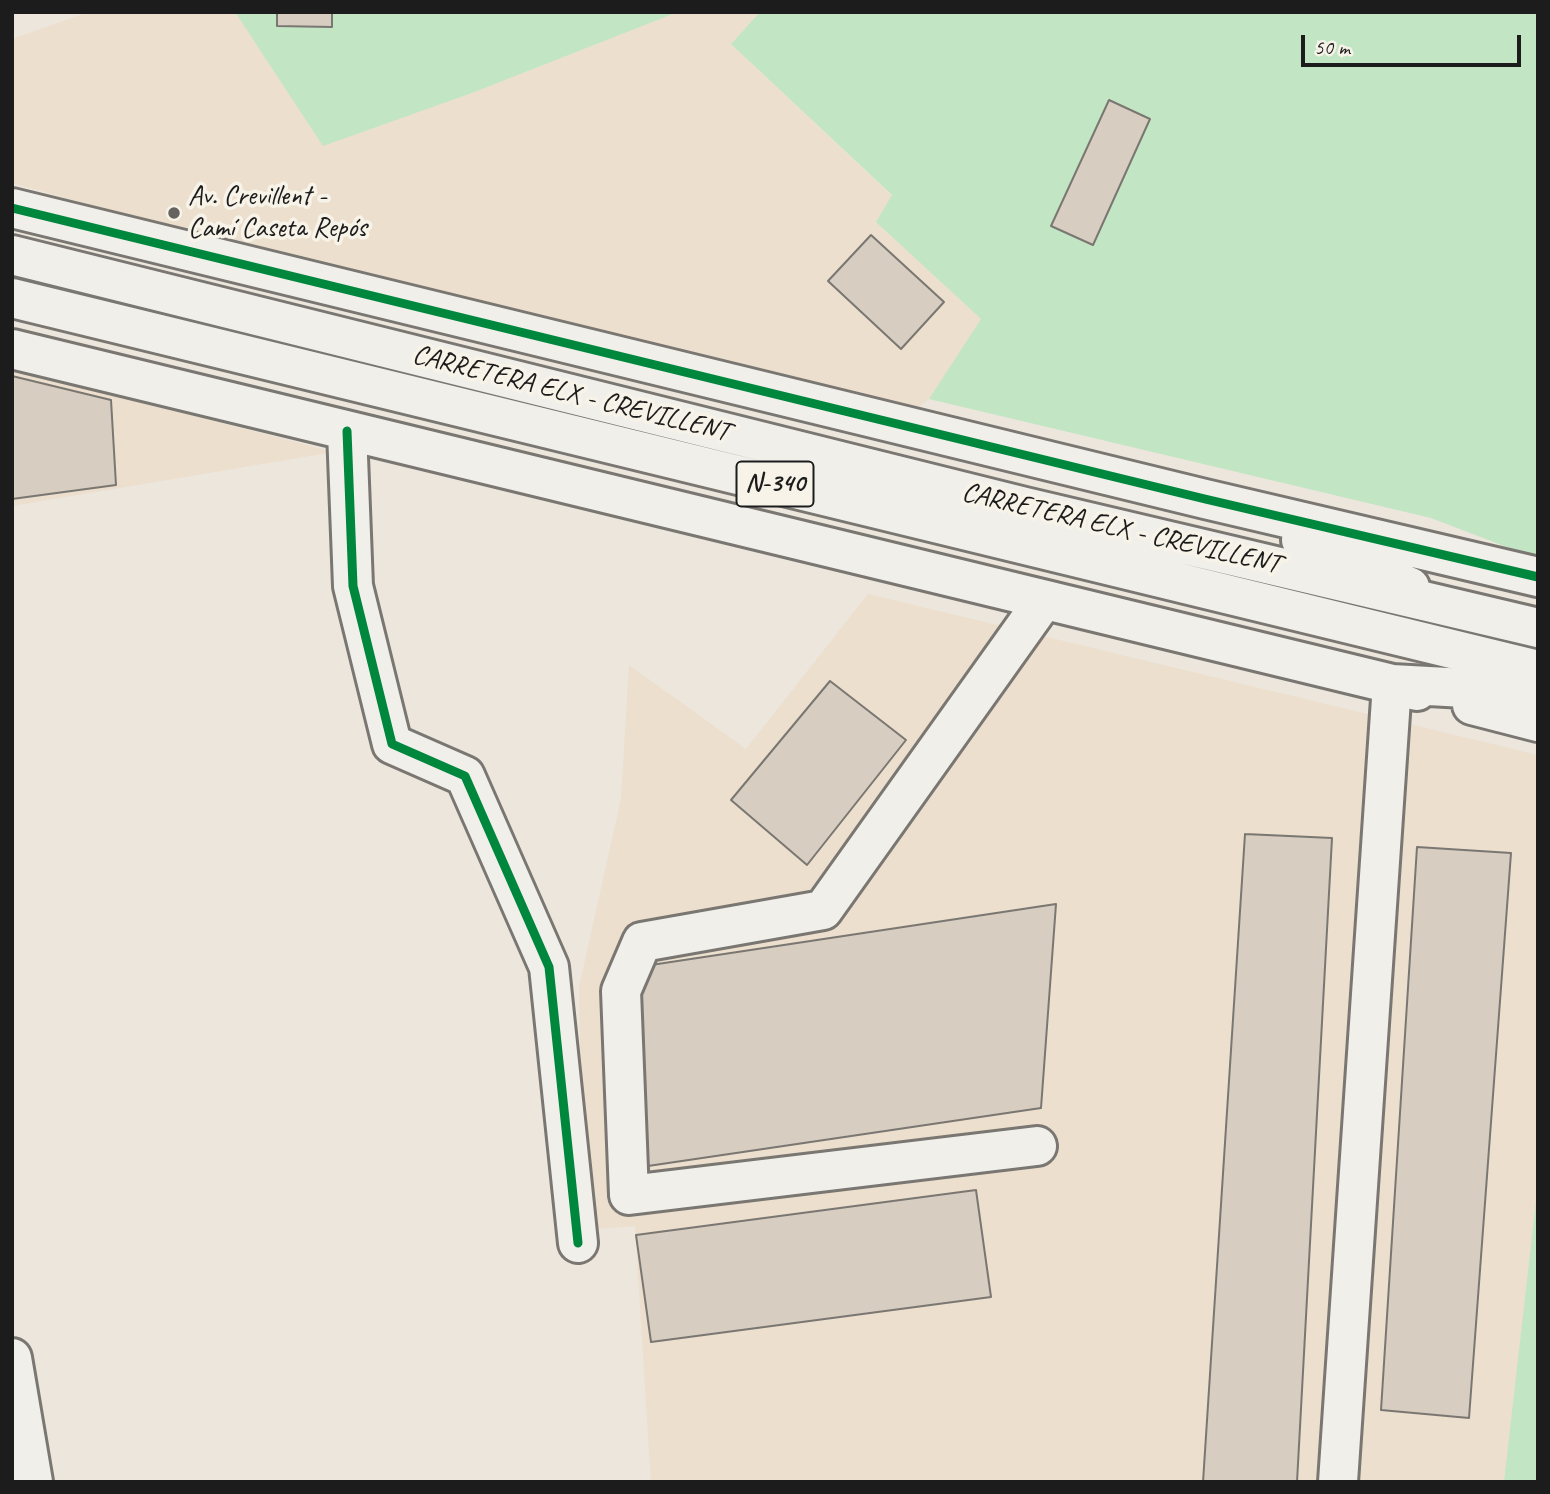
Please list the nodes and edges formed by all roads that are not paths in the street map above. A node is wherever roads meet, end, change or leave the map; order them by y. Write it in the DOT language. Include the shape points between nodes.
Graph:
graph roads {
  1 [pos="12,208"];
  2 [pos="12,255"];
  3 [pos="12,298"];
  4 [pos="12,349"];
  5 [pos="347,430"];
  6 [pos="1205,499"];
  7 [pos="1538,577"];
  8 [pos="1044,600"];
  9 [pos="1466,611"];
  10 [pos="1538,628"];
  11 [pos="1538,670"];
  12 [pos="1392,684"];
  13 [pos="1538,692"];
  14 [pos="1538,722"];
  15 [pos="1037,1146"];
  16 [pos="578,1243"];
  17 [pos="12,1358"];
  18 [pos="33,1482"];
  19 [pos="1338,1482"];
  1 -- 6 [label="main road"];
  2 -- 9 [label="main road, CARRETERA ELX - CREVILLENT / N-340" via="1025,507"];
  3 -- 11 [label="main road, CARRETERA ELX - CREVILLENT / N-340"];
  4 -- 5 [label="main road"];
  5 -- 8 [label="main road"];
  5 -- 16 [label="main road" via="353,586 392,744 465,776 550,967"];
  6 -- 7 [label="main road"];
  6 -- 9 [label="main road"];
  8 -- 12 [label="main road"];
  8 -- 15 [label="main road" via="822,910 642,942 621,991 629,1195"];
  9 -- 10 [label="main road, CARRETERA ELX - CREVILLENT / N-340"];
  12 -- 13 [label="main road"];
  12 -- 14 [label="main road"];
  12 -- 19 [label="main road"];
  17 -- 18 [label="main road"];
}
